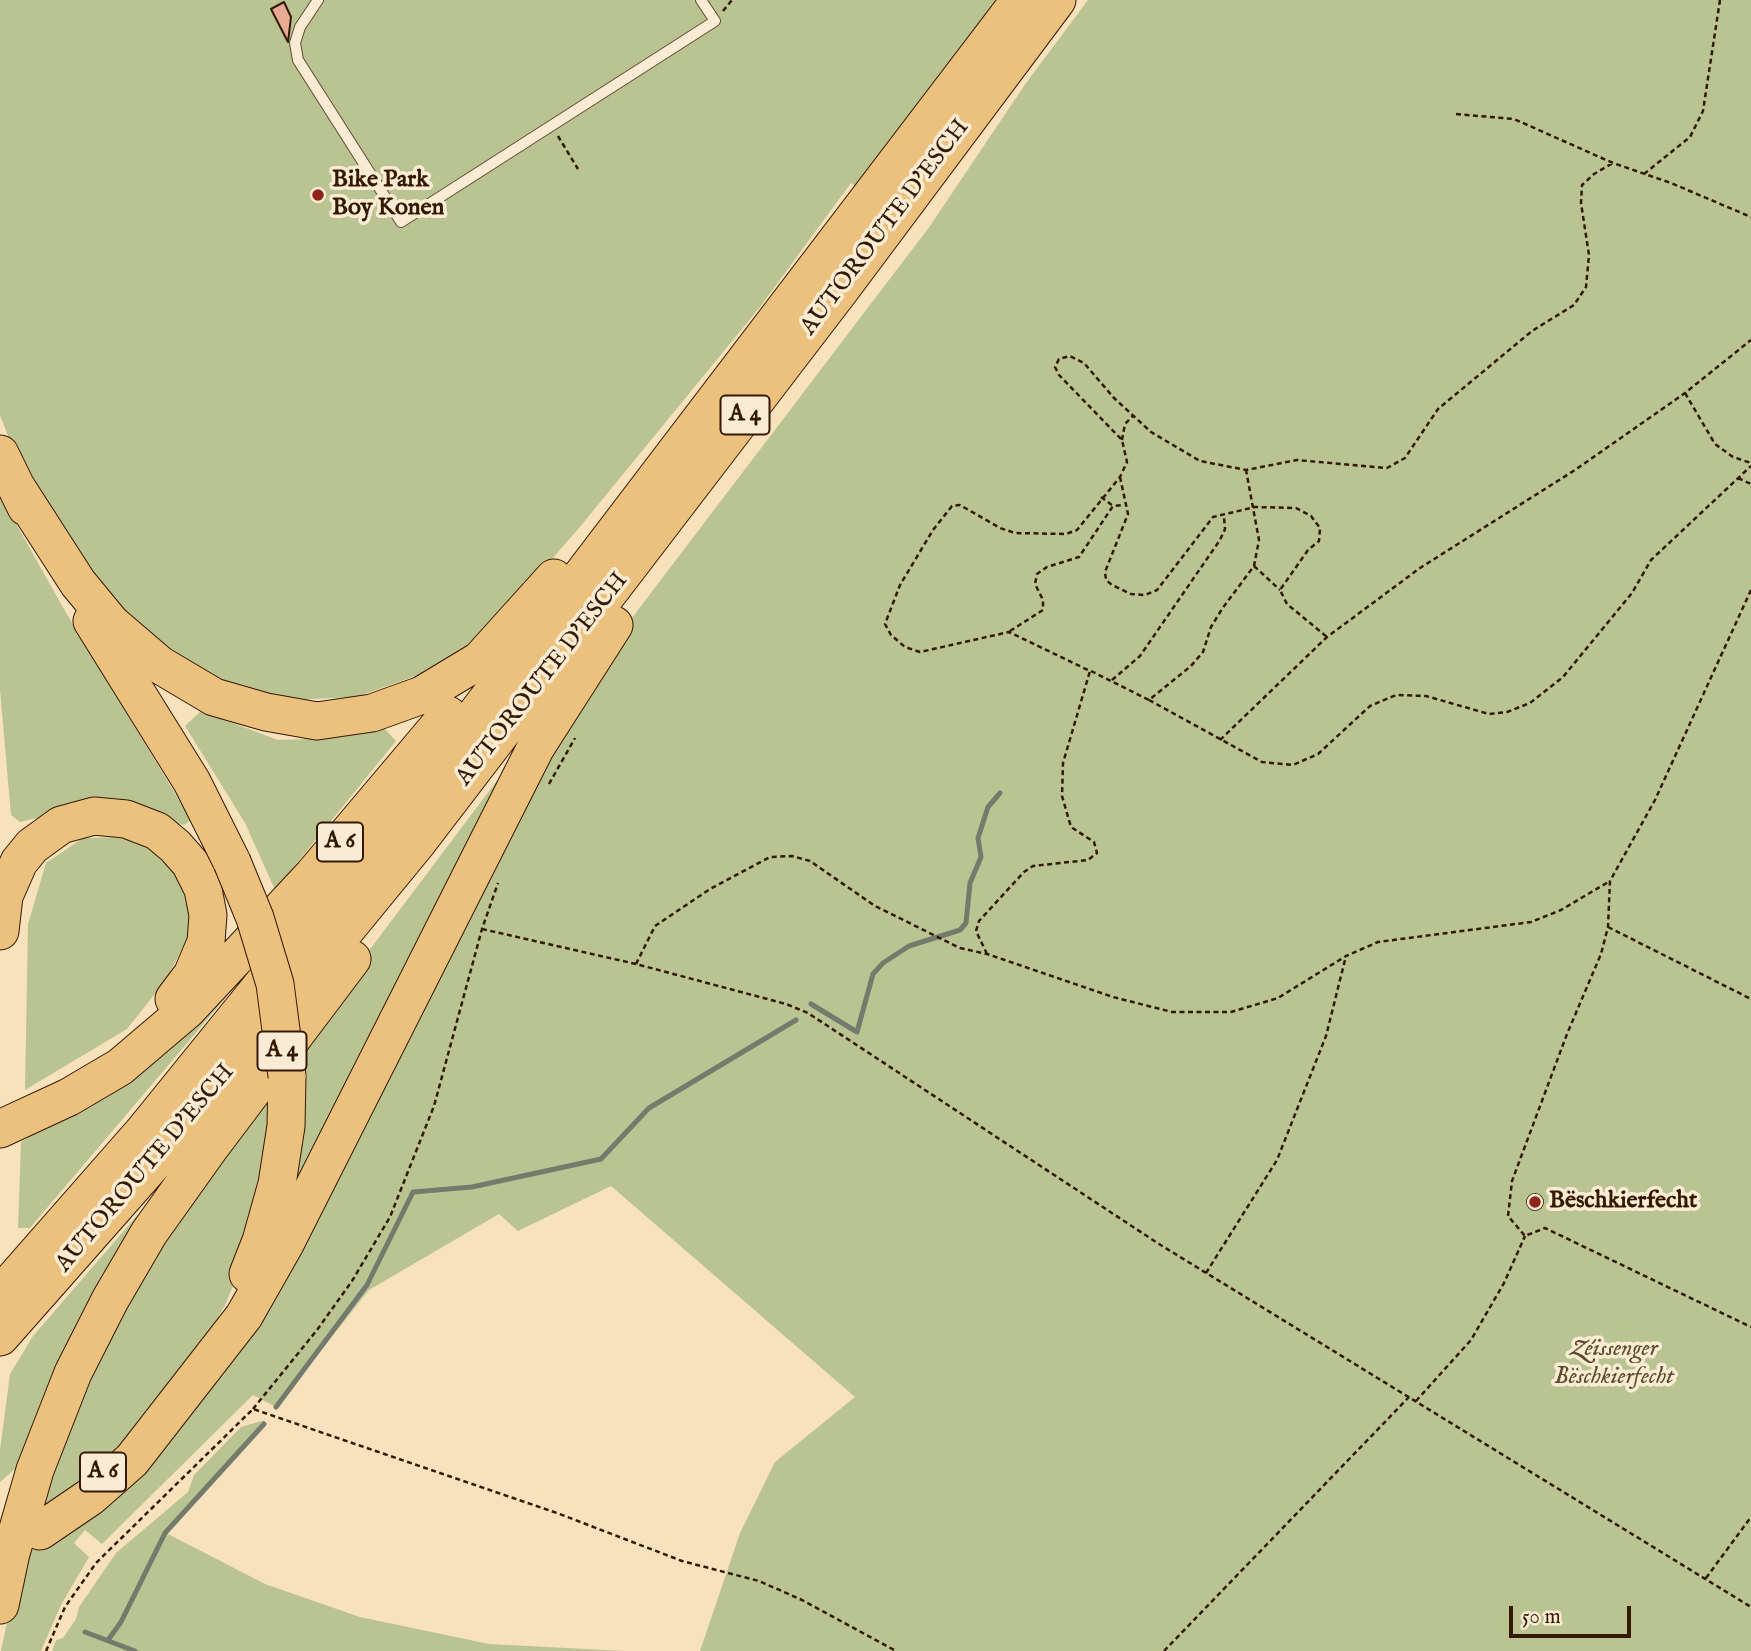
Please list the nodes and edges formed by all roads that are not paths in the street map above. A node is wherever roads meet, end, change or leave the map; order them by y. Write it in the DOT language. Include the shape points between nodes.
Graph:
graph roads {
  1 [pos="318,0"];
  2 [pos="701,0"];
  3 [pos="1020,0"];
  4 [pos="1057,0"];
  5 [pos="841,289"];
  6 [pos="7,469"];
  7 [pos="638,504"];
  8 [pos="650,541"];
  9 [pos="0,931"];
  10 [pos="0,1115"];
  11 [pos="0,1129"];
  12 [pos="0,1295"];
  13 [pos="0,1337"];
  14 [pos="205,1367"];
  15 [pos="39,1525"];
  16 [pos="0,1605"];
  1 -- 2 [label="lane" via="300,27 295,43 298,60 401,222 715,22"];
  3 -- 7 [label="highway, AUTOROUTE D'ESCH / A 4"];
  4 -- 5 [label="highway, AUTOROUTE D'ESCH / A 4"];
  5 -- 8 [label="highway, AUTOROUTE D'ESCH / A 4"];
  5 -- 14 [label="highway, A 4" via="816,350 594,652 536,747 286,1242 244,1316"];
  6 -- 7 [label="highway" via="78,583 111,622 160,665 214,697 317,721 372,713 422,695 480,660 574,555"];
  6 -- 14 [label="highway, bridge" via="55,562 192,782 232,862 275,984 287,1076 286,1126 277,1184 264,1230"];
  7 -- 11 [label="highway, A 6" via="577,563 313,874 187,1010 120,1067"];
  7 -- 12 [label="highway, AUTOROUTE D'ESCH / A 4" via="391,827 144,1131"];
  8 -- 13 [label="highway, AUTOROUTE D'ESCH / A 4" via="409,854 165,1150"];
  8 -- 16 [label="highway, A 4" via="601,627 149,1233 73,1373 35,1470"];
  9 -- 10 [label="highway" via="4,896 19,862 32,846 61,825 94,816 127,819 156,831 175,846 190,863 208,915 206,942 192,975 160,1016 65,1086"];
  14 -- 15 [label="highway, A 4" via="132,1460 90,1497"];
}
